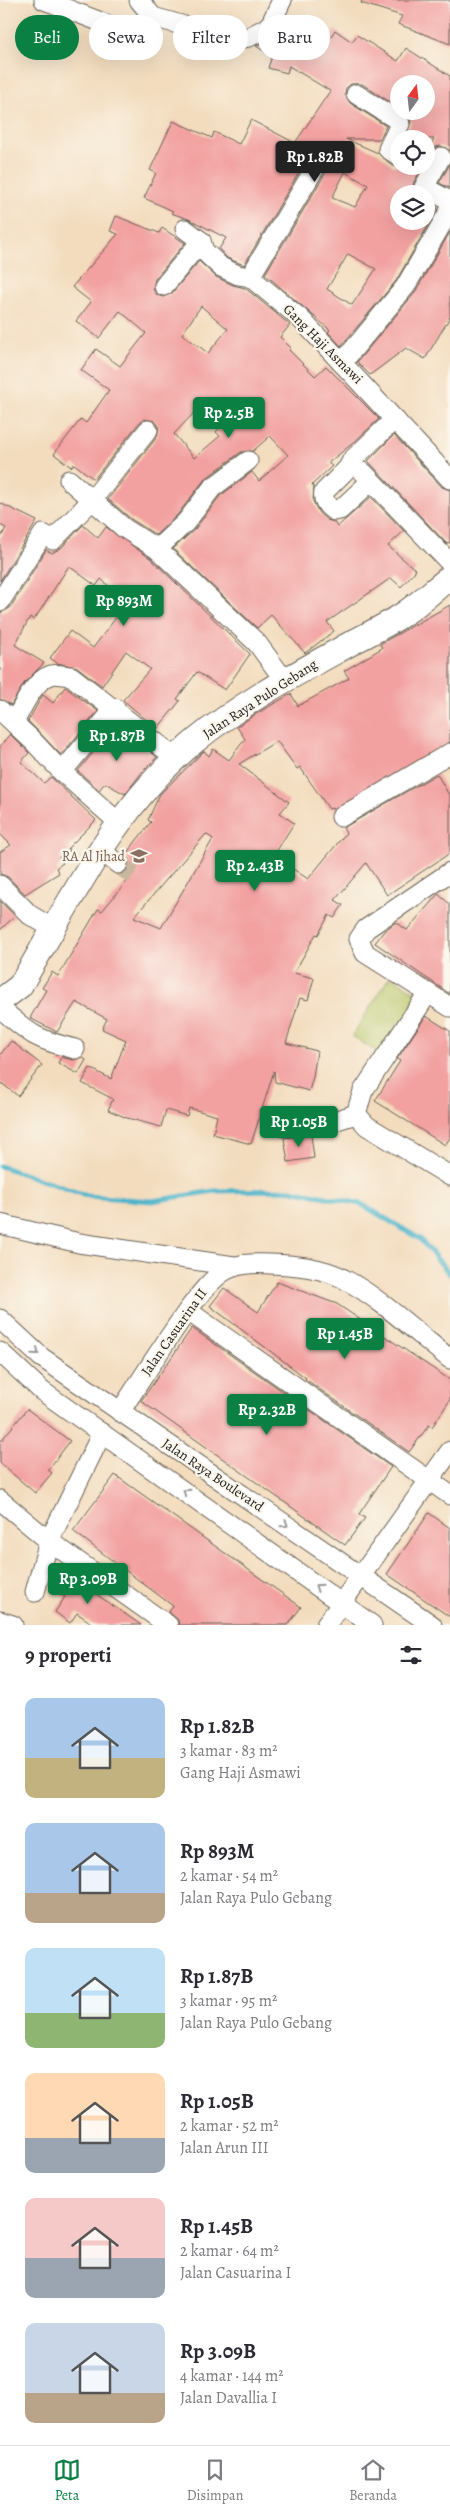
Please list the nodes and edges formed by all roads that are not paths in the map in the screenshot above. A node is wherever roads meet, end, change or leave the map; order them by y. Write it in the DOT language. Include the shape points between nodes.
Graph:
graph roads {
  1 [pos="44,0"];
  2 [pos="139,0"];
  3 [pos="282,0"];
  4 [pos="156,9"];
  5 [pos="356,94"];
  6 [pos="397,130"];
  7 [pos="439,156"];
  8 [pos="318,163"];
  9 [pos="450,201"];
  10 [pos="450,210"];
  11 [pos="185,229"];
  12 [pos="201,241"];
  13 [pos="250,277"];
  14 [pos="164,286"];
  15 [pos="342,363"];
  16 [pos="395,419"];
  17 [pos="148,430"];
  18 [pos="352,460"];
  19 [pos="248,461"];
  20 [pos="450,479"];
  21 [pos="69,480"];
  22 [pos="371,481"];
  23 [pos="92,500"];
  24 [pos="157,549"];
  25 [pos="450,563"];
  26 [pos="450,577"];
  27 [pos="0,602"];
  28 [pos="285,681"];
  29 [pos="114,708"];
  30 [pos="7,716"];
  31 [pos="176,758"];
  32 [pos="448,759"];
  33 [pos="62,772"];
  34 [pos="341,816"];
  35 [pos="118,822"];
  36 [pos="100,850"];
  37 [pos="118,864"];
  38 [pos="447,878"];
  39 [pos="0,885"];
  40 [pos="52,928"];
  41 [pos="428,993"];
  42 [pos="0,1001"];
  43 [pos="450,1007"];
  44 [pos="0,1008"];
  45 [pos="75,1049"];
  46 [pos="356,1114"];
  47 [pos="283,1127"];
  48 [pos="450,1176"];
  49 [pos="0,1224"];
  50 [pos="234,1266"];
  51 [pos="188,1311"];
  52 [pos="0,1319"];
  53 [pos="0,1352"];
  54 [pos="450,1359"];
  55 [pos="120,1412"];
  56 [pos="102,1433"];
  57 [pos="450,1451"];
  58 [pos="430,1480"];
  59 [pos="450,1494"];
  60 [pos="0,1500"];
  61 [pos="49,1541"];
  62 [pos="360,1576"];
  63 [pos="34,1592"];
  64 [pos="341,1603"];
  65 [pos="0,1621"];
  66 [pos="14,1625"];
  67 [pos="168,1625"];
  68 [pos="326,1625"];
  69 [pos="372,1625"];
  70 [pos="432,1625"];
  1 -- 4 [label="street" via="119,29 131,30"];
  2 -- 4 [label="street"];
  3 -- 4 [label="street" via="266,28 234,40"];
  5 -- 6 [label="street" via="398,121"];
  7 -- 9 [label="street" via="424,187"];
  8 -- 13 [label="street"];
  10 -- 15 [label="street" via="405,287"];
  11 -- 12 [label="street, Gang Haji Asmawi"];
  12 -- 13 [label="street, Gang Haji Asmawi" via="204,251 221,267"];
  12 -- 14 [label="street"];
  13 -- 15 [label="street, Gang Haji Asmawi" via="300,318"];
  15 -- 16 [label="street, Gang Haji Asmawi"];
  16 -- 18 [label="street"];
  16 -- 20 [label="street, Gang Haji Asmawi"];
  17 -- 23 [label="street"];
  18 -- 22 [label="street"];
  18 -- 22 [label="street" via="324,492 327,506 334,511 340,510"];
  19 -- 24 [label="street" via="212,488 186,522"];
  21 -- 23 [label="street"];
  22 -- 25 [label="street"];
  23 -- 24 [label="street" via="124,528"];
  23 -- 27 [label="street" via="53,540 43,534"];
  24 -- 28 [label="street" via="257,643"];
  26 -- 28 [label="main road, Jalan Raya Pulo Gebang" via="405,613"];
  28 -- 31 [label="main road, Jalan Raya Pulo Gebang" via="231,715"];
  29 -- 30 [label="street" via="72,676 52,675"];
  29 -- 31 [label="street"];
  29 -- 33 [label="street"];
  30 -- 33 [label="street"];
  31 -- 35 [label="main road, Jalan Raya Pulo Gebang"];
  32 -- 34 [label="street" via="381,791"];
  33 -- 35 [label="street"];
  35 -- 36 [label="main road, Jalan Raya Pulo Gebang"];
  36 -- 37 [label="street"];
  36 -- 40 [label="main road, Jalan Raya Pulo Gebang"];
  38 -- 41 [label="street" via="366,929 359,939 364,953"];
  39 -- 40 [label="street" via="30,915"];
  40 -- 42 [label="main road, Jalan Raya Pulo Gebang" via="20,986"];
  41 -- 43 [label="street"];
  41 -- 46 [label="street" via="363,1091"];
  44 -- 45 [label="street" via="28,1033"];
  46 -- 47 [label="street" via="331,1122"];
  46 -- 48 [label="street" via="367,1126"];
  49 -- 50 [label="street" via="78,1244"];
  50 -- 51 [label="street, Jalan Casuarina II" via="206,1287"];
  50 -- 54 [label="street, Jalan Casuarina II" via="257,1263 294,1265 344,1278"];
  51 -- 55 [label="street, Jalan Casuarina II"];
  51 -- 58 [label="street"];
  52 -- 55 [label="street, Jalan Raya Boulevard, one-way" via="42,1357"];
  53 -- 56 [label="street, Jalan Raya Boulevard" via="42,1391"];
  55 -- 62 [label="street, Jalan Raya Boulevard, one-way"];
  56 -- 61 [label="street"];
  64 -- 56 [label="street, Jalan Raya Boulevard, one-way"];
  57 -- 58 [label="street"];
  58 -- 59 [label="street"];
  58 -- 62 [label="street"];
  60 -- 61 [label="street"];
  61 -- 63 [label="street"];
  61 -- 67 [label="street"];
  62 -- 64 [label="street"];
  62 -- 70 [label="street, Jalan Raya Boulevard"];
  64 -- 68 [label="street"];
  64 -- 69 [label="street, Jalan Raya Boulevard"];
  65 -- 66 [label="street"];
}
